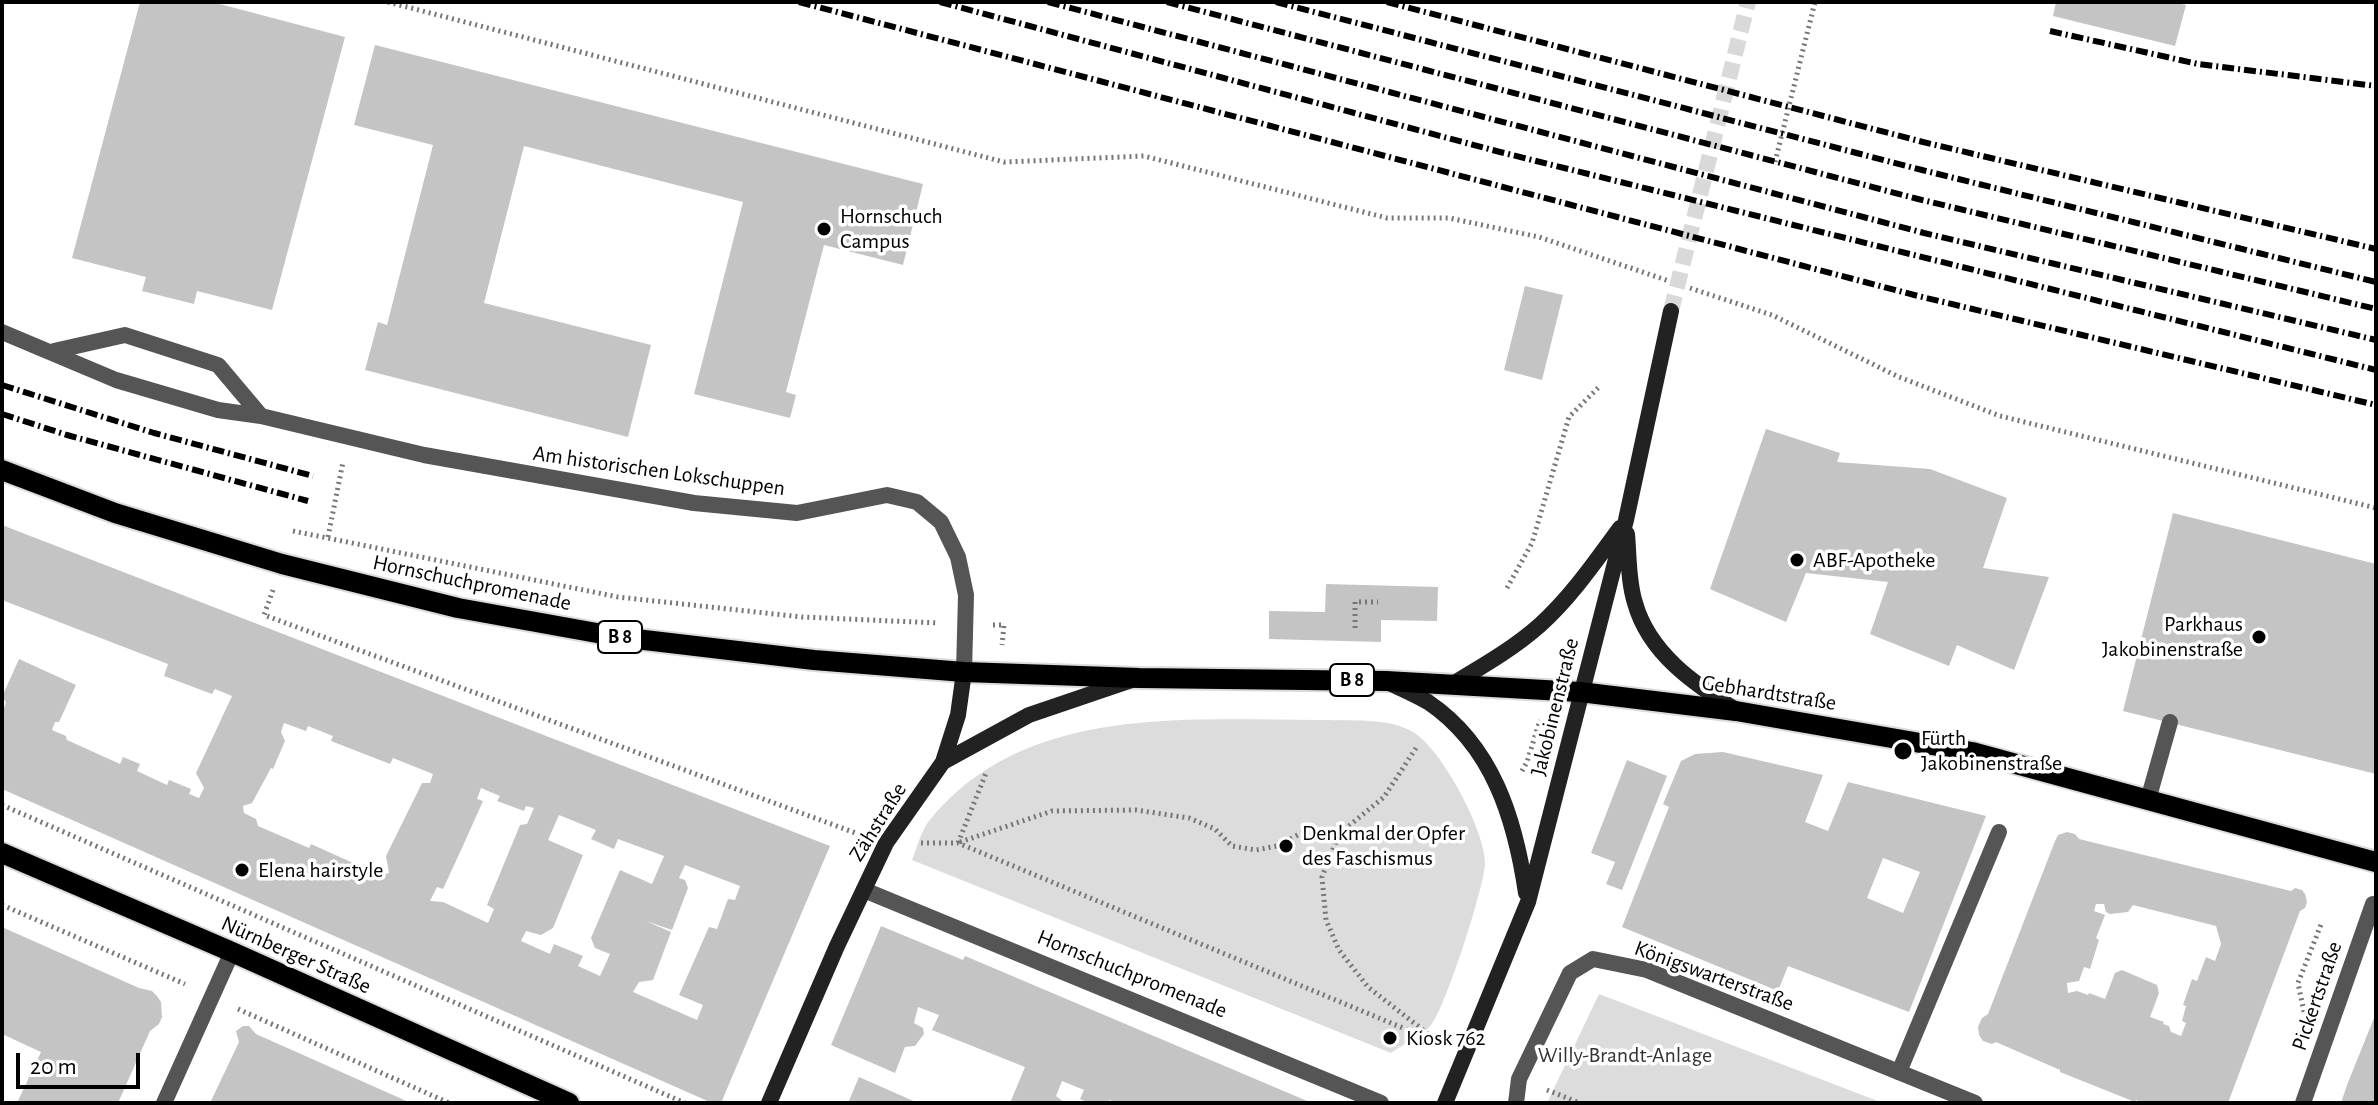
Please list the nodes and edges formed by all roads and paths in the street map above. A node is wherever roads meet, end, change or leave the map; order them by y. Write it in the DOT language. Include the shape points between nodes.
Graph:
graph roads {
  1 [pos="388,2"];
  2 [pos="1815,2"];
  3 [pos="1775,162"];
  4 [pos="1670,281"];
  5 [pos="1685,286"];
  6 [pos="1671,311"];
  7 [pos="2,332"];
  8 [pos="54,351"];
  9 [pos="1599,387"];
  10 [pos="261,416"];
  11 [pos="348,438"];
  12 [pos="2,470"];
  13 [pos="2376,508"];
  14 [pos="1626,520"];
  15 [pos="290,531"];
  16 [pos="328,537"];
  17 [pos="282,564"];
  18 [pos="1507,588"];
  19 [pos="1378,602"];
  20 [pos="929,623"];
  21 [pos="1355,628"];
  22 [pos="964,672"];
  23 [pos="1139,678"];
  24 [pos="1386,681"];
  25 [pos="1451,685"];
  26 [pos="1580,692"];
  27 [pos="1736,711"];
  28 [pos="1540,717"];
  29 [pos="2170,722"];
  30 [pos="1416,748"];
  31 [pos="943,762"];
  32 [pos="987,769"];
  33 [pos="1520,774"];
  34 [pos="2148,800"];
  35 [pos="2,805"];
  36 [pos="1999,832"];
  37 [pos="1339,834"];
  38 [pos="886,843"];
  39 [pos="958,843"];
  40 [pos="2,853"];
  41 [pos="2376,862"];
  42 [pos="864,890"];
  43 [pos="1528,902"];
  44 [pos="2373,904"];
  45 [pos="2,905"];
  46 [pos="2322,922"];
  47 [pos="232,952"];
  48 [pos="190,986"];
  49 [pos="2300,1002"];
  50 [pos="235,1008"];
  51 [pos="1438,1042"];
  52 [pos="1466,1054"];
  53 [pos="1899,1072"];
  54 [pos="1519,1079"];
  55 [pos="164,1103"];
  56 [pos="449,1103"];
  57 [pos="569,1103"];
  58 [pos="685,1103"];
  59 [pos="769,1103"];
  60 [pos="1381,1103"];
  61 [pos="1445,1103"];
  62 [pos="1516,1103"];
  63 [pos="1580,1103"];
  64 [pos="1975,1103"];
  65 [pos="2303,1103"];
  1 -- 4 [label="path" via="1004,162 1144,156 1387,218 1449,218 1539,237"];
  2 -- 3 [label="path"];
  5 -- 13 [label="path" via="1772,315 1899,377 2000,416"];
  6 -- 14 [label="street, Jakobinenstraße"];
  7 -- 8 [label="street, Am historischen Lokschuppen"];
  8 -- 10 [label="street, Am historischen Lokschuppen" via="116,380 218,410"];
  8 -- 10 [label="street" via="125,335 218,365"];
  9 -- 18 [label="path" via="1569,417 1532,543"];
  10 -- 11 [label="street, Am historischen Lokschuppen"];
  11 -- 16 [label="path"];
  11 -- 22 [label="street, Am historischen Lokschuppen" via="694,503 797,513 887,495 917,502 941,522 958,557 966,595"];
  12 -- 17 [label="main road, Hornschuchpromenade / B 8" via="115,513"];
  14 -- 25 [label="street" via="1584,578 1539,626"];
  14 -- 26 [label="street, Jakobinenstraße"];
  14 -- 27 [label="street" via="1635,603 1648,633 1680,671"];
  15 -- 16 [label="path"];
  16 -- 20 [label="path" via="618,597 802,617"];
  17 -- 22 [label="main road, Hornschuchpromenade / B 8" via="458,608 619,637"];
  17 -- 38 [label="path" via="264,615"];
  19 -- 21 [label="path" via="1355,602"];
  22 -- 23 [label="main road, Hornschuchpromenade / B 8"];
  22 -- 31 [label="street"];
  23 -- 24 [label="main road, Gebhardtstraße / B 8"];
  23 -- 31 [label="street, Zähstraße" via="1029,715"];
  24 -- 25 [label="main road, Gebhardtstraße / B 8"];
  24 -- 43 [label="street" via="1428,703 1487,763 1512,823"];
  25 -- 26 [label="main road, Gebhardtstraße / B 8"];
  26 -- 27 [label="main road, Gebhardtstraße / B 8"];
  26 -- 43 [label="street, Jakobinenstraße"];
  27 -- 34 [label="main road, Gebhardtstraße / B 8" via="1972,752"];
  28 -- 33 [label="path"];
  29 -- 34 [label="street"];
  30 -- 37 [label="path" via="1384,797"];
  31 -- 38 [label="street, Zähstraße"];
  32 -- 39 [label="path"];
  34 -- 41 [label="main road, Gebhardtstraße / B 8"];
  35 -- 58 [label="path"];
  36 -- 53 [label="street"];
  37 -- 39 [label="path" via="1307,830 1256,850 1232,846 1215,829 1189,818 1136,810 1052,811"];
  37 -- 51 [label="path" via="1322,877 1326,920 1339,950 1368,987"];
  38 -- 39 [label="path"];
  38 -- 42 [label="street, Zähstraße"];
  39 -- 51 [label="path"];
  40 -- 47 [label="main road, Nürnberger Straße"];
  42 -- 59 [label="street, Zähstraße"];
  42 -- 60 [label="street, Hornschuchpromenade"];
  43 -- 52 [label="street, Jakobinenstraße"];
  44 -- 65 [label="street, Pickertstraße"];
  45 -- 48 [label="path"];
  46 -- 49 [label="path" via="2298,983"];
  47 -- 55 [label="street"];
  47 -- 57 [label="main road, Nürnberger Straße"];
  50 -- 56 [label="path"];
  51 -- 52 [label="path"];
  52 -- 61 [label="street, Jakobinenstraße"];
  53 -- 54 [label="street, Königswarterstraße" via="1647,970 1593,959 1570,973"];
  53 -- 64 [label="street, Königswarterstraße"];
  54 -- 62 [label="street, Königswarterstraße"];
  54 -- 63 [label="path"];
}
